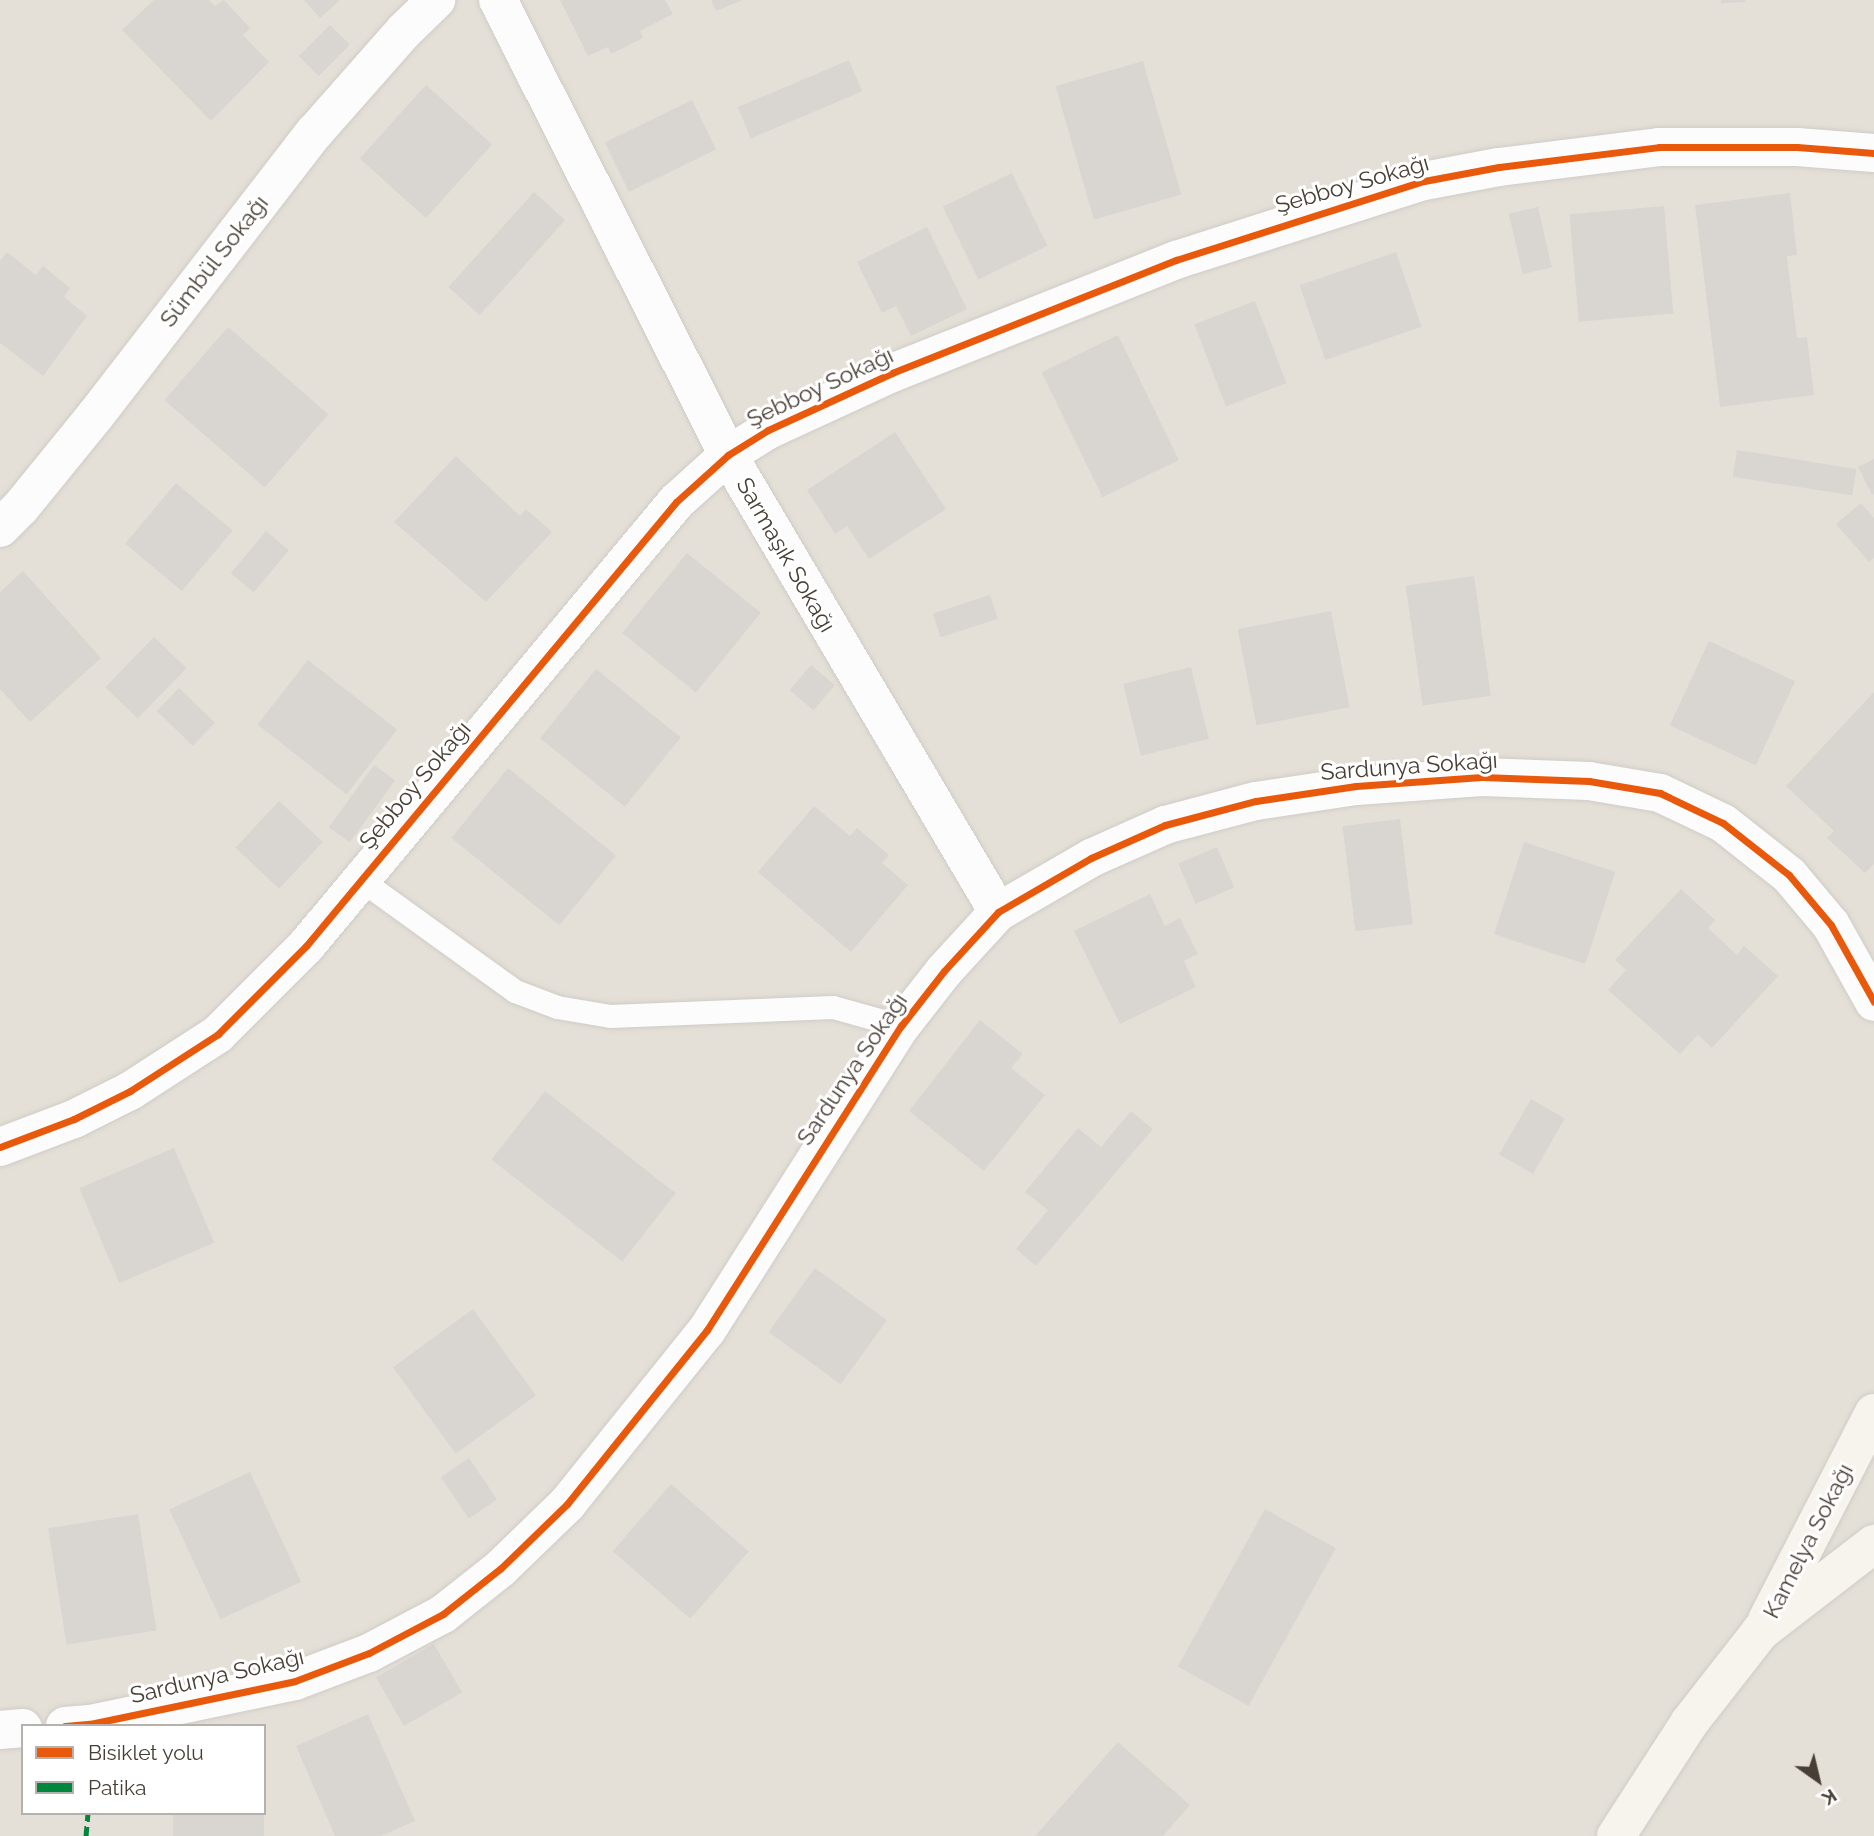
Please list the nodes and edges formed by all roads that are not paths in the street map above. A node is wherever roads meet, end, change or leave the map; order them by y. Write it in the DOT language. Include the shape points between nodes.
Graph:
graph roads {
  1 [pos="436,0"];
  2 [pos="498,0"];
  3 [pos="1874,153"];
  4 [pos="728,455"];
  5 [pos="0,528"];
  6 [pos="361,880"];
  7 [pos="998,912"];
  8 [pos="1874,1002"];
  9 [pos="901,1026"];
  10 [pos="0,1147"];
  11 [pos="1874,1413"];
  12 [pos="1874,1544"];
  13 [pos="1761,1631"];
  14 [pos="90,1724"];
  15 [pos="21,1728"];
  16 [pos="0,1730"];
  17 [pos="1616,1836"];
  1 -- 5 [label="street, Sümbül Sokağı" via="314,133 95,416"];
  2 -- 4 [label="street, Sarmaşık Sokağı"];
  3 -- 4 [label="street, Şebboy Sokağı" via="1797,147 1659,147 1424,181 1176,260 880,378 780,424"];
  4 -- 6 [label="street, Şebboy Sokağı" via="676,502"];
  4 -- 7 [label="street, Sarmaşık Sokağı"];
  6 -- 9 [label="lane" via="515,991 557,1007 610,1016 833,1007"];
  6 -- 10 [label="street, Şebboy Sokağı" via="306,946 218,1034 130,1091 74,1119"];
  7 -- 8 [label="street, Sardunya Sokağı" via="1091,858 1165,825 1255,801 1356,786 1482,776 1589,781 1660,793 1723,823 1789,875 1831,925"];
  7 -- 9 [label="street, Sardunya Sokağı"];
  9 -- 14 [label="street, Sardunya Sokağı" via="707,1330 567,1504 501,1568 443,1614 369,1653 295,1681"];
  11 -- 13 [label="street, Kamelya Sokağı"];
  12 -- 13 [label="street"];
  13 -- 17 [label="street" via="1689,1723"];
  15 -- 16 [label="street"];
}
